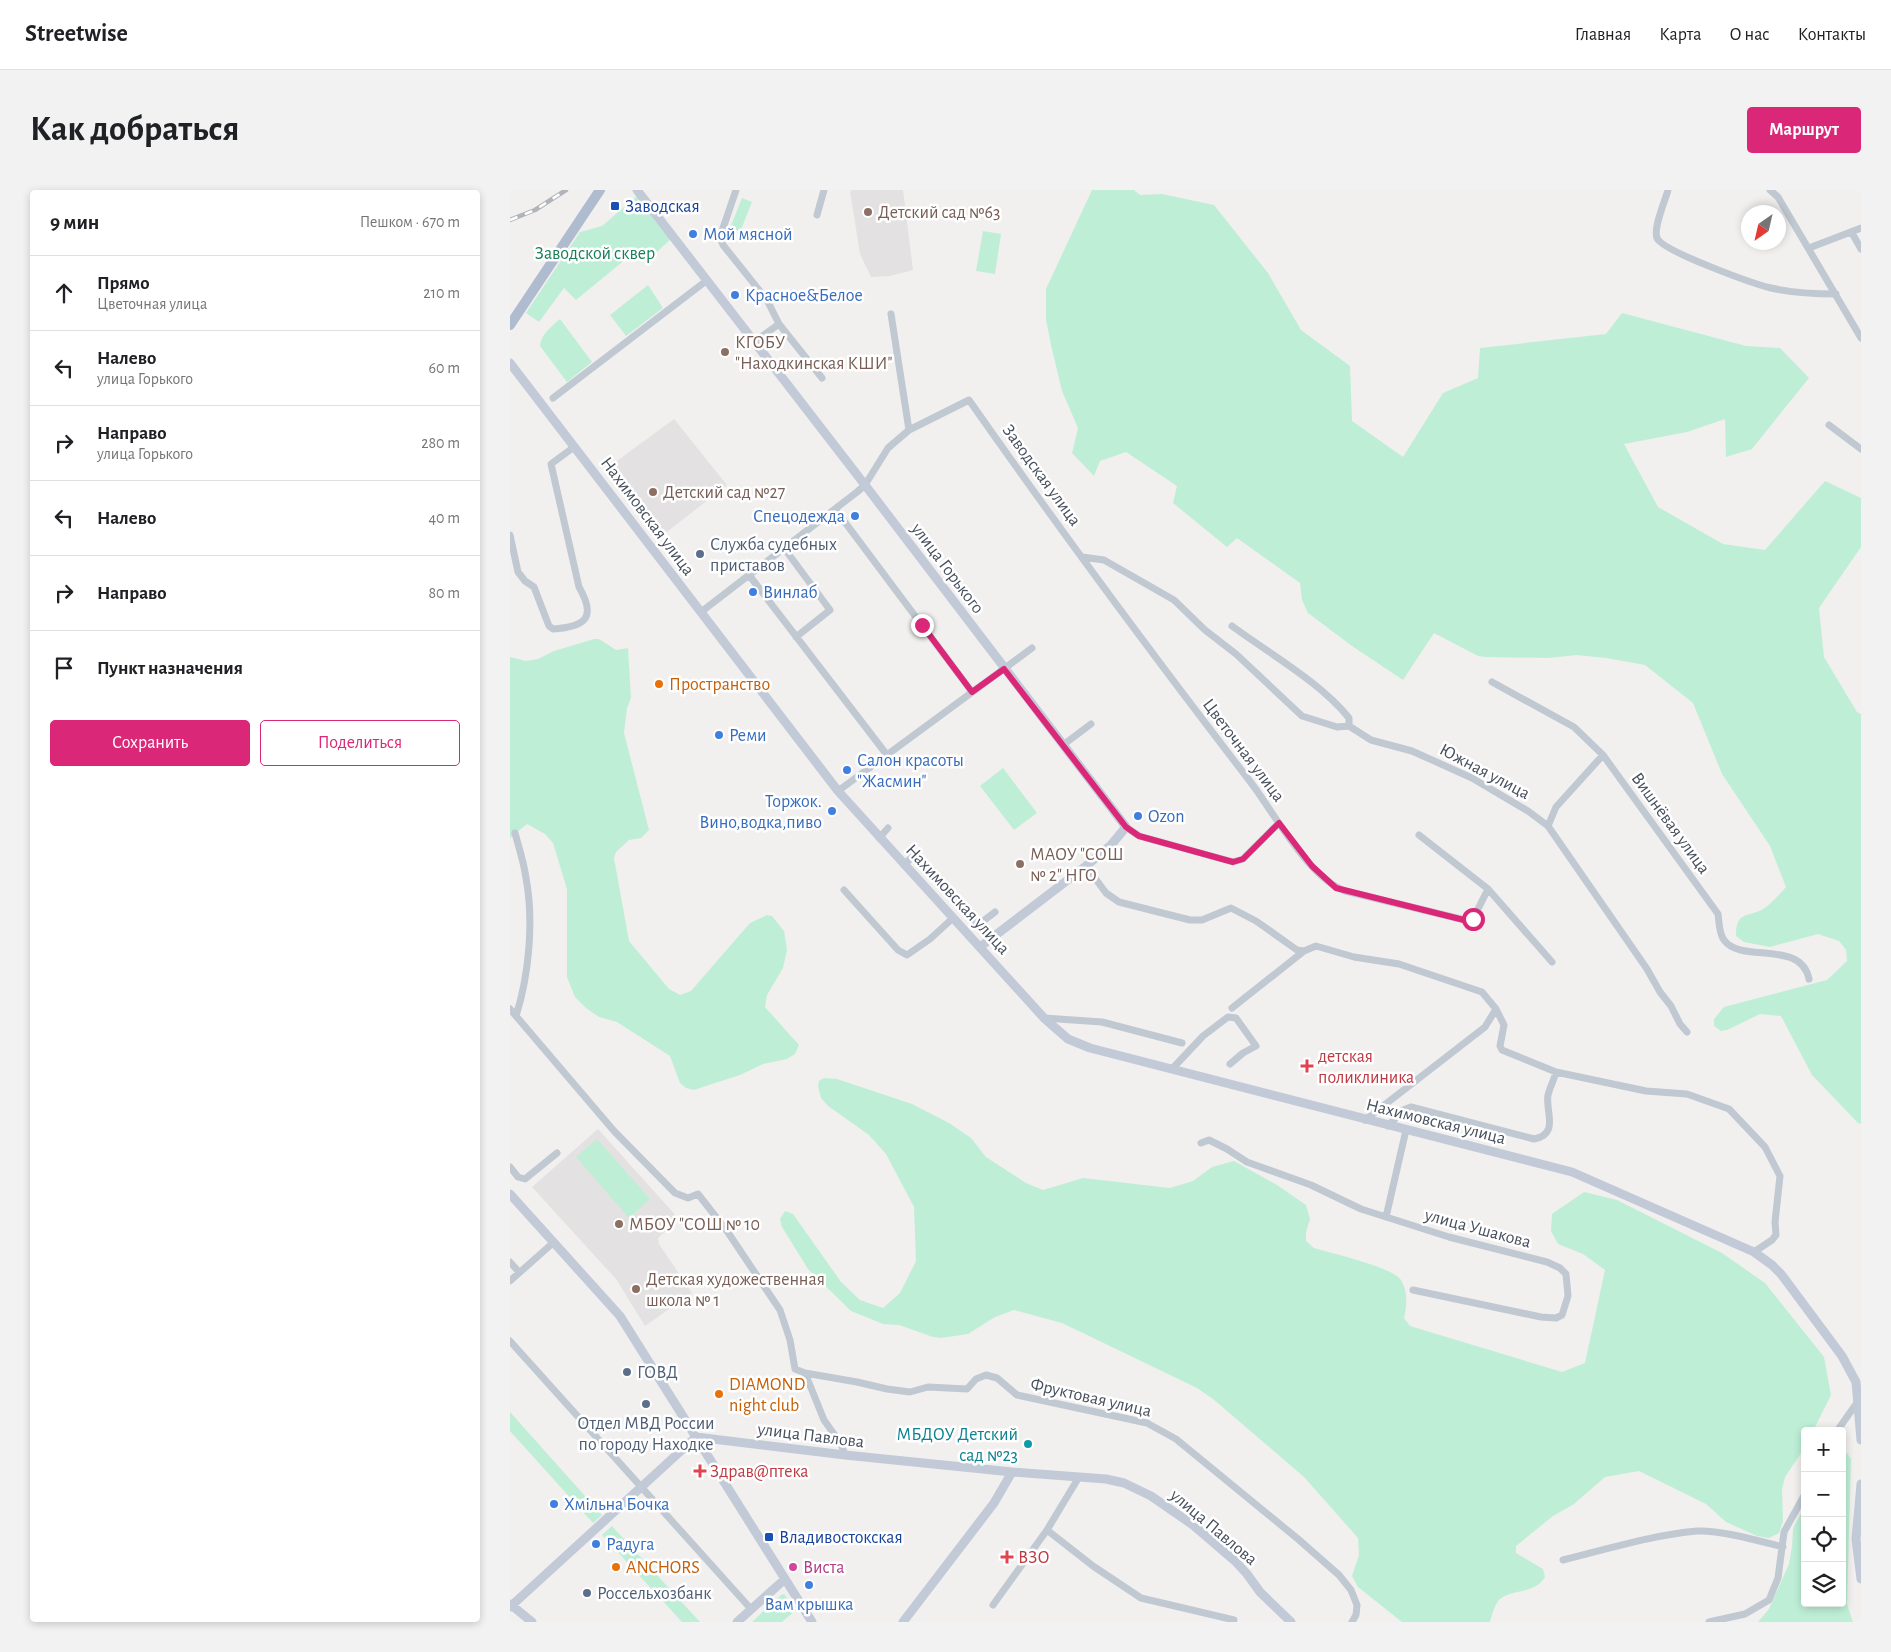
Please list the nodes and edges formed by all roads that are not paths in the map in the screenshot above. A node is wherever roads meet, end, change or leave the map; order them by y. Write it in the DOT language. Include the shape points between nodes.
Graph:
graph roads {
  1 [pos="600,190"];
  2 [pos="637,190"];
  3 [pos="736,190"];
  4 [pos="824,190"];
  5 [pos="1668,190"];
  6 [pos="1770,190"];
  7 [pos="817,215"];
  8 [pos="1861,228"];
  9 [pos="1852,233"];
  10 [pos="1809,248"];
  11 [pos="1861,249"];
  12 [pos="706,281"];
  13 [pos="1836,294"];
  14 [pos="891,314"];
  15 [pos="779,324"];
  16 [pos="510,325"];
  17 [pos="1861,338"];
  18 [pos="754,342"];
  19 [pos="510,363"];
  20 [pos="822,378"];
  21 [pos="553,398"];
  22 [pos="1829,425"];
  23 [pos="909,430"];
  24 [pos="574,446"];
  25 [pos="1861,449"];
  26 [pos="865,485"];
  27 [pos="834,509"];
  28 [pos="510,535"];
  29 [pos="784,548"];
  30 [pos="1082,556"];
  31 [pos="749,575"];
  32 [pos="701,612"];
  33 [pos="1232,626"];
  34 [pos="796,637"];
  35 [pos="1032,648"];
  36 [pos="1004,669"];
  37 [pos="1171,679"];
  38 [pos="1492,682"];
  39 [pos="972,692"];
  40 [pos="1091,724"];
  41 [pos="1348,726"];
  42 [pos="1064,745"];
  43 [pos="887,755"];
  44 [pos="1603,755"];
  45 [pos="838,791"];
  46 [pos="1279,823"];
  47 [pos="1548,826"];
  48 [pos="1126,827"];
  49 [pos="888,828"];
  50 [pos="515,834"];
  51 [pos="1419,834"];
  52 [pos="879,838"];
  53 [pos="913,856"];
  54 [pos="904,865"];
  55 [pos="1086,866"];
  56 [pos="933,870"];
  57 [pos="1488,889"];
  58 [pos="844,890"];
  59 [pos="995,912"];
  60 [pos="952,918"];
  61 [pos="980,947"];
  62 [pos="1304,951"];
  63 [pos="1552,962"];
  64 [pos="1809,979"];
  65 [pos="1232,1008"];
  66 [pos="510,1009"];
  67 [pos="1496,1009"];
  68 [pos="516,1016"];
  69 [pos="1044,1018"];
  70 [pos="1687,1032"];
  71 [pos="1182,1043"];
  72 [pos="1230,1064"];
  73 [pos="1172,1069"];
  74 [pos="1556,1072"];
  75 [pos="1366,1120"];
  76 [pos="1388,1126"];
  77 [pos="1406,1130"];
  78 [pos="1201,1143"];
  79 [pos="557,1153"];
  80 [pos="510,1167"];
  81 [pos="510,1194"];
  82 [pos="1386,1217"];
  83 [pos="554,1242"];
  84 [pos="1754,1252"];
  85 [pos="510,1262"];
  86 [pos="519,1272"];
  87 [pos="510,1281"];
  88 [pos="1412,1290"];
  89 [pos="510,1341"];
  90 [pos="805,1374"];
  91 [pos="1859,1399"];
  92 [pos="1840,1427"];
  93 [pos="696,1437"];
  94 [pos="1861,1440"];
  95 [pos="845,1455"];
  96 [pos="1012,1472"];
  97 [pos="1079,1477"];
  98 [pos="1861,1484"];
  99 [pos="640,1487"];
  100 [pos="1801,1501"];
  101 [pos="1047,1530"];
  102 [pos="1783,1546"];
  103 [pos="1563,1560"];
  104 [pos="785,1579"];
  105 [pos="1861,1579"];
  106 [pos="993,1604"];
  107 [pos="511,1606"];
  108 [pos="751,1609"];
  109 [pos="1234,1620"];
  110 [pos="532,1622"];
  111 [pos="737,1622"];
  112 [pos="812,1622"];
  113 [pos="903,1622"];
  114 [pos="1292,1622"];
  115 [pos="1352,1622"];
  116 [pos="1709,1622"];
  1 -- 16 [label="main road"];
  2 -- 12 [label="main road, улица Горького"];
  3 -- 15 [label="street" via="720,237 767,300"];
  4 -- 7 [label="street"];
  5 -- 13 [label="street" via="1655,231 1657,240 1666,246 1746,280 1789,291"];
  6 -- 10 [label="street"];
  8 -- 9 [label="street"];
  9 -- 10 [label="street"];
  9 -- 11 [label="street"];
  10 -- 13 [label="street"];
  12 -- 18 [label="main road, улица Горького"];
  12 -- 21 [label="street"];
  13 -- 17 [label="street"];
  14 -- 23 [label="street"];
  15 -- 18 [label="street"];
  15 -- 20 [label="street"];
  18 -- 26 [label="main road, улица Горького"];
  19 -- 24 [label="main road, Нахимовская улица"];
  22 -- 25 [label="street"];
  23 -- 26 [label="street, Заводская улица" via="888,448"];
  23 -- 30 [label="street, Заводская улица" via="970,400"];
  24 -- 28 [label="street" via="551,464 579,587 589,612 579,625 553,629 549,626 534,587 518,572"];
  24 -- 32 [label="main road, Нахимовская улица"];
  26 -- 27 [label="street"];
  26 -- 36 [label="main road, улица Горького"];
  27 -- 29 [label="street"];
  27 -- 39 [label="street"];
  29 -- 31 [label="street"];
  29 -- 34 [label="street" via="830,610"];
  30 -- 37 [label="street, Заводская улица"];
  30 -- 41 [label="street" via="1104,560 1174,600 1302,716 1337,727"];
  31 -- 32 [label="street"];
  31 -- 34 [label="street"];
  32 -- 45 [label="main road, Нахимовская улица"];
  33 -- 41 [label="street" via="1320,689 1349,718"];
  34 -- 43 [label="street"];
  35 -- 36 [label="street"];
  36 -- 39 [label="street"];
  36 -- 42 [label="main road, улица Горького"];
  37 -- 46 [label="street, Цветочная улица"];
  38 -- 44 [label="street, Вишнёвая улица" via="1574,727"];
  39 -- 43 [label="street"];
  40 -- 42 [label="street"];
  41 -- 47 [label="street, Южная улица" via="1372,740 1412,751 1472,778"];
  42 -- 48 [label="main road, улица Горького"];
  43 -- 45 [label="street"];
  44 -- 47 [label="street" via="1556,807"];
  44 -- 64 [label="street, Вишнёвая улица" via="1718,914 1723,939 1741,949 1786,956 1801,962 1808,971"];
  45 -- 52 [label="main road, Нахимовская улица"];
  46 -- 48 [label="street, улица Горького" via="1243,859 1233,862 1139,836"];
  46 -- 57 [label="street, Цветочная улица" via="1312,866 1330,883 1345,891 1468,921 1473,919"];
  47 -- 70 [label="street, Южная улица"];
  48 -- 55 [label="main road"];
  49 -- 52 [label="street"];
  50 -- 68 [label="street" via="526,879 530,928"];
  51 -- 57 [label="street"];
  52 -- 54 [label="main road, Нахимовская улица"];
  53 -- 54 [label="street"];
  54 -- 60 [label="main road, Нахимовская улица"];
  55 -- 61 [label="main road"];
  55 -- 62 [label="street" via="1106,893 1119,902 1190,920 1202,920 1230,908 1297,950"];
  56 -- 59 [label="street" via="978,925"];
  57 -- 63 [label="street"];
  58 -- 60 [label="street" via="898,950 907,954 930,939"];
  60 -- 61 [label="main road, Нахимовская улица"];
  61 -- 69 [label="main road, Нахимовская улица"];
  62 -- 65 [label="street"];
  62 -- 67 [label="street" via="1316,946 1354,957 1399,964 1482,992"];
  66 -- 68 [label="street"];
  67 -- 74 [label="street" via="1504,1025 1502,1050"];
  67 -- 75 [label="street" via="1485,1027"];
  68 -- 90 [label="street" via="614,1131 675,1193 688,1198 698,1194 780,1310 795,1369"];
  69 -- 71 [label="street" via="1102,1022"];
  69 -- 73 [label="main road, Нахимовская улица" via="1061,1035 1078,1044"];
  72 -- 73 [label="street" via="1256,1046 1236,1018 1228,1017 1203,1036"];
  73 -- 75 [label="main road, Нахимовская улица"];
  74 -- 76 [label="street" via="1548,1097 1549,1128 1540,1138 1411,1107 1403,1110"];
  74 -- 84 [label="street" via="1646,1091 1687,1094 1729,1109 1765,1147 1780,1176 1776,1235"];
  75 -- 76 [label="main road, Нахимовская улица"];
  76 -- 77 [label="main road, Нахимовская улица"];
  77 -- 82 [label="street"];
  77 -- 84 [label="main road, Нахимовская улица" via="1572,1172"];
  78 -- 82 [label="street, улица Ушакова" via="1209,1140 1247,1162"];
  79 -- 80 [label="street" via="525,1179"];
  81 -- 83 [label="main road"];
  82 -- 88 [label="street, улица Ушакова" via="1547,1262 1566,1274 1568,1296 1562,1315 1556,1318"];
  83 -- 86 [label="street"];
  83 -- 93 [label="main road" via="620,1316"];
  84 -- 91 [label="main road, Нахимовская улица" via="1781,1274 1842,1356 1856,1382"];
  85 -- 86 [label="street"];
  86 -- 87 [label="street"];
  89 -- 99 [label="street"];
  90 -- 95 [label="street" via="824,1420 838,1438"];
  90 -- 115 [label="street, Фруктовая улица" via="910,1392 928,1387 967,1389 976,1379 986,1375 997,1378 1017,1395 1147,1423 1176,1439 1339,1575 1351,1590 1357,1605"];
  91 -- 92 [label="street"];
  91 -- 94 [label="main road, Нахимовская улица"];
  93 -- 95 [label="main road, улица Павлова"];
  93 -- 99 [label="main road"];
  93 -- 104 [label="main road"];
  95 -- 96 [label="main road, улица Павлова"];
  96 -- 97 [label="main road, улица Павлова"];
  96 -- 113 [label="main road" via="994,1503"];
  97 -- 101 [label="street"];
  97 -- 114 [label="main road, улица Павлова" via="1124,1483 1175,1511 1234,1561 1260,1592"];
  98 -- 105 [label="main road" via="1856,1539"];
  99 -- 107 [label="main road"];
  99 -- 108 [label="street"];
  100 -- 102 [label="street" via="1784,1532"];
  101 -- 106 [label="street"];
  101 -- 109 [label="street" via="1141,1598"];
  102 -- 103 [label="street" via="1699,1531 1654,1538"];
  102 -- 116 [label="street" via="1778,1578 1769,1600 1745,1614"];
  104 -- 108 [label="main road"];
  104 -- 112 [label="main road"];
  107 -- 110 [label="main road"];
  108 -- 111 [label="main road"];
}
